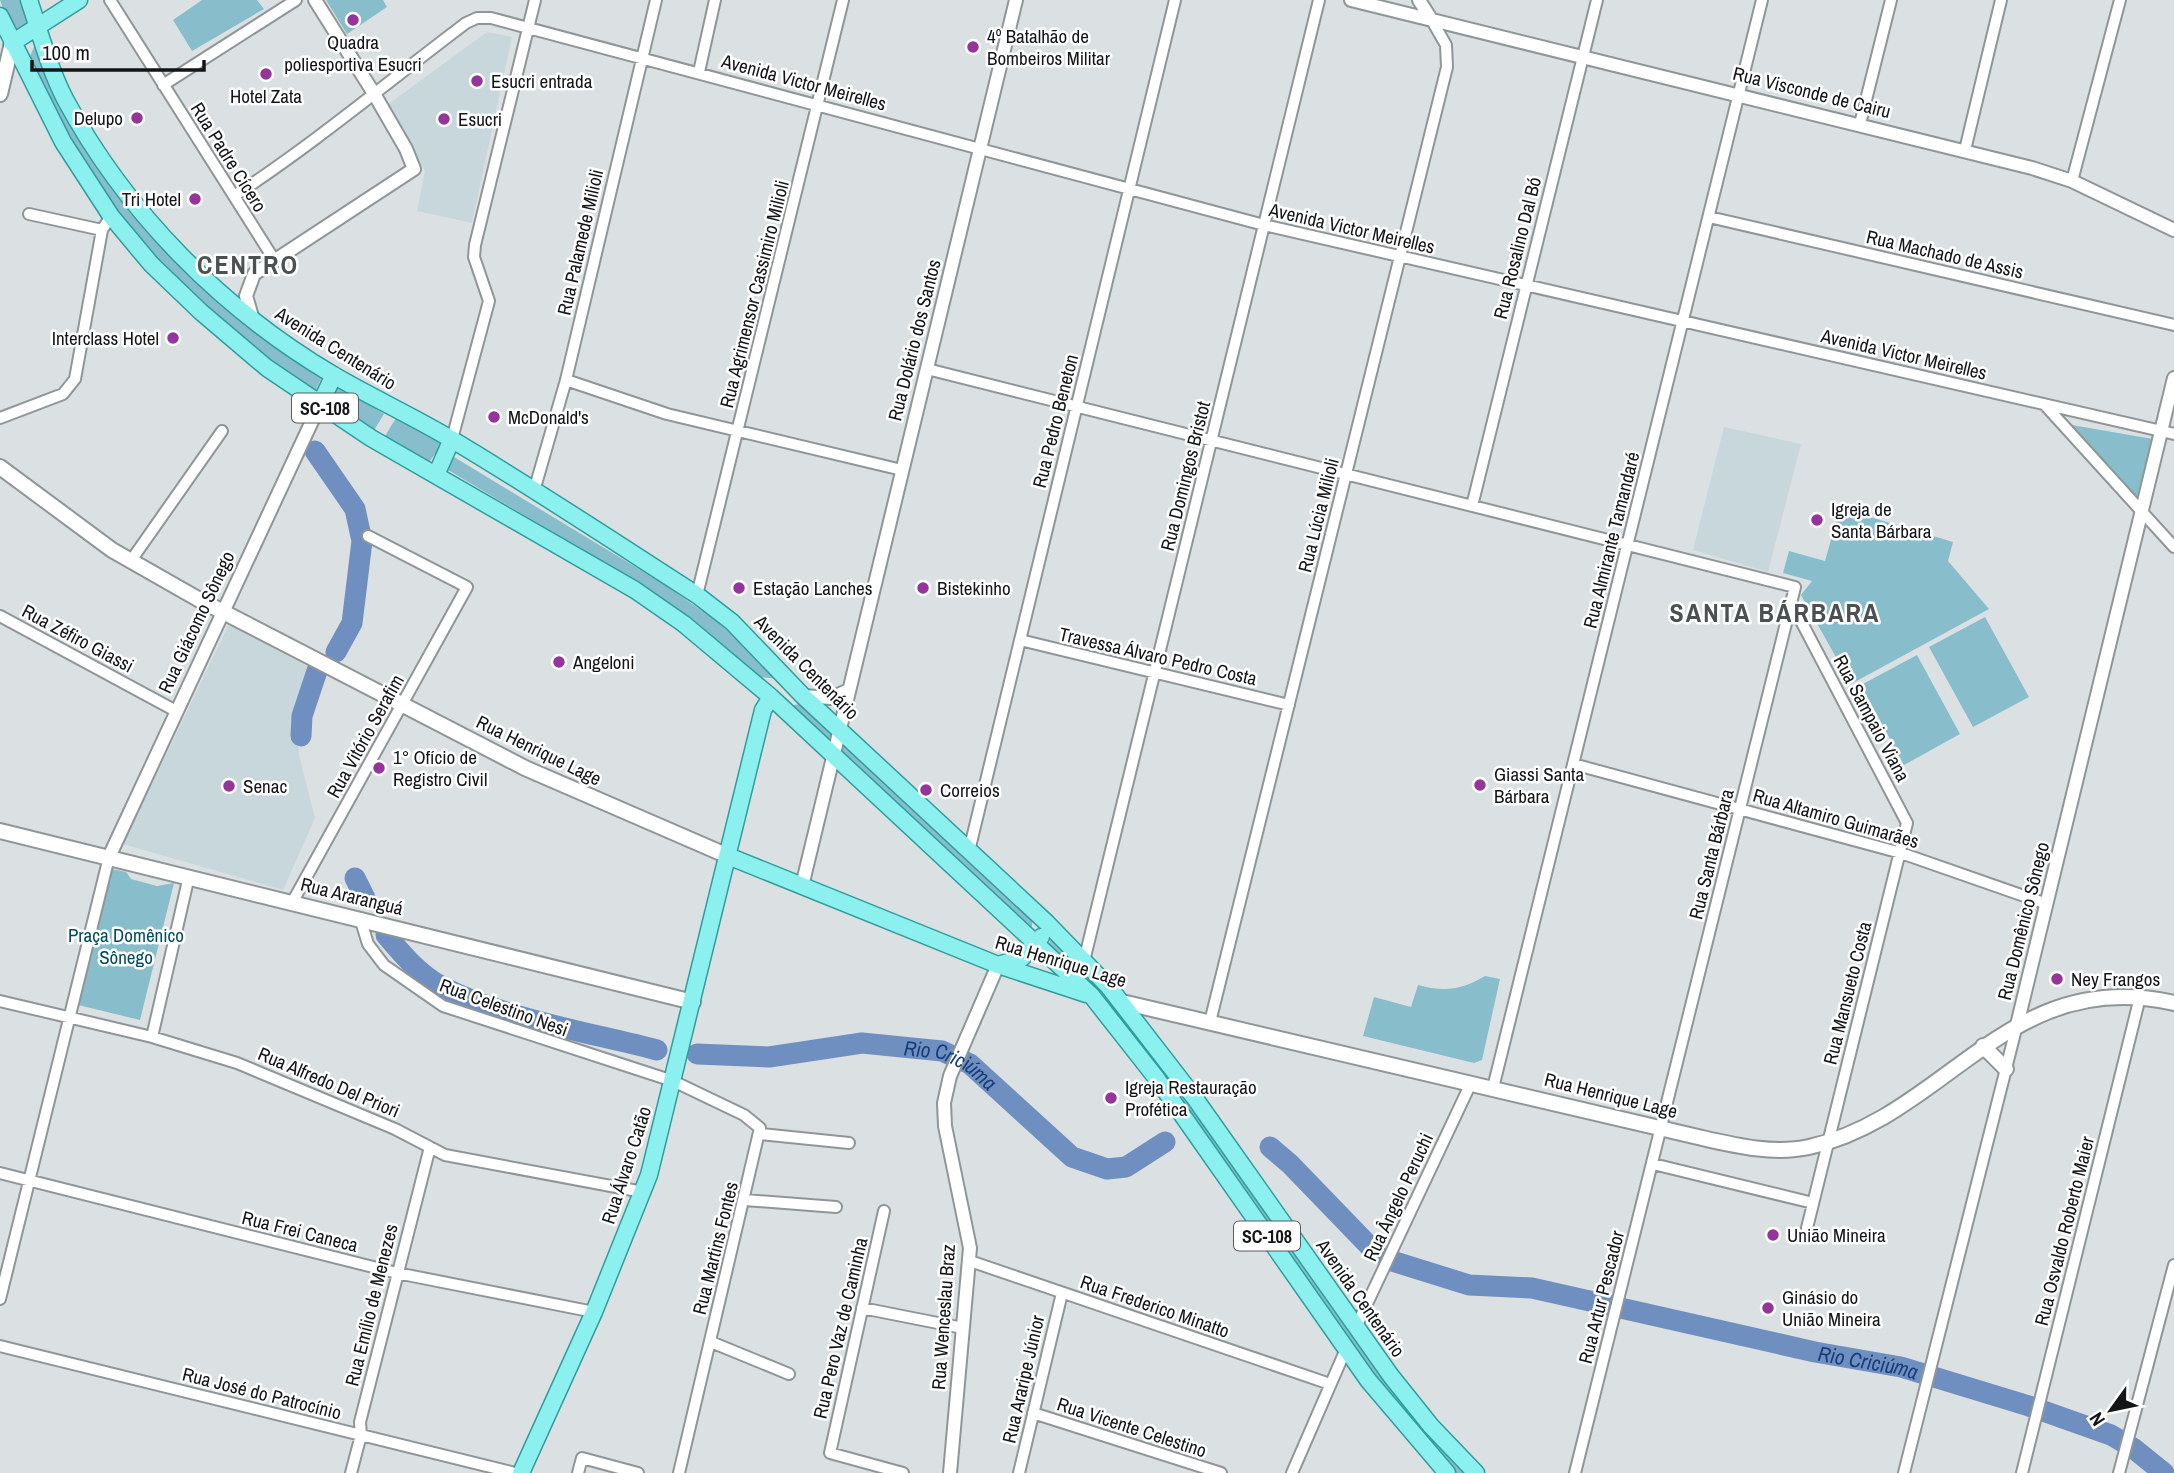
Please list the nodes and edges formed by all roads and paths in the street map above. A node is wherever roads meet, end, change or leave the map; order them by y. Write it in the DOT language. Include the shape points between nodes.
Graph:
graph roads {
  1 [pos="29,0"];
  2 [pos="79,0"];
  3 [pos="110,0"];
  4 [pos="296,0"];
  5 [pos="315,0"];
  6 [pos="535,0"];
  7 [pos="656,0"];
  8 [pos="715,0"];
  9 [pos="843,0"];
  10 [pos="1016,0"];
  11 [pos="1175,0"];
  12 [pos="1319,0"];
  13 [pos="1351,0"];
  14 [pos="1419,0"];
  15 [pos="1597,0"];
  16 [pos="1762,0"];
  17 [pos="1891,0"];
  18 [pos="2001,0"];
  19 [pos="2120,0"];
  20 [pos="0,16"];
  21 [pos="1431,19"];
  22 [pos="528,26"];
  23 [pos="38,27"];
  24 [pos="12,43"];
  25 [pos="1583,56"];
  26 [pos="643,57"];
  27 [pos="699,72"];
  28 [pos="163,85"];
  29 [pos="373,92"];
  30 [pos="0,94"];
  31 [pos="1739,94"];
  32 [pos="820,104"];
  33 [pos="1860,124"];
  34 [pos="980,147"];
  35 [pos="1965,150"];
  36 [pos="2072,181"];
  37 [pos="1129,189"];
  38 [pos="234,196"];
  39 [pos="29,214"];
  40 [pos="111,216"];
  41 [pos="1709,217"];
  42 [pos="1264,225"];
  43 [pos="102,230"];
  44 [pos="2174,230"];
  45 [pos="1400,258"];
  46 [pos="275,261"];
  47 [pos="1526,285"];
  48 [pos="254,321"];
  49 [pos="1683,322"];
  50 [pos="2174,326"];
  51 [pos="927,369"];
  52 [pos="334,375"];
  53 [pos="2174,378"];
  54 [pos="566,380"];
  55 [pos="320,404"];
  56 [pos="2044,404"];
  57 [pos="1076,405"];
  58 [pos="0,418"];
  59 [pos="222,431"];
  60 [pos="738,431"];
  61 [pos="2168,433"];
  62 [pos="452,439"];
  63 [pos="1212,440"];
  64 [pos="0,467"];
  65 [pos="902,470"];
  66 [pos="1346,474"];
  67 [pos="436,475"];
  68 [pos="534,491"];
  69 [pos="1472,506"];
  70 [pos="2142,512"];
  71 [pos="368,536"];
  72 [pos="1627,545"];
  73 [pos="2174,547"];
  74 [pos="130,562"];
  75 [pos="697,595"];
  76 [pos="1791,603"];
  77 [pos="222,611"];
  78 [pos="0,616"];
  79 [pos="1020,640"];
  80 [pos="1155,673"];
  81 [pos="849,690"];
  82 [pos="803,696"];
  83 [pos="764,698"];
  84 [pos="402,705"];
  85 [pos="1289,705"];
  86 [pos="176,711"];
  87 [pos="839,729"];
  88 [pos="833,756"];
  89 [pos="1573,764"];
  90 [pos="1740,810"];
  91 [pos="0,831"];
  92 [pos="969,851"];
  93 [pos="1900,853"];
  94 [pos="728,856"];
  95 [pos="109,857"];
  96 [pos="189,876"];
  97 [pos="802,886"];
  98 [pos="293,901"];
  99 [pos="2047,904"];
  100 [pos="360,918"];
  101 [pos="1047,923"];
  102 [pos="1037,944"];
  103 [pos="1084,961"];
  104 [pos="998,965"];
  105 [pos="1090,995"];
  106 [pos="2140,997"];
  107 [pos="0,1001"];
  108 [pos="693,1002"];
  109 [pos="1122,1002"];
  110 [pos="2174,1003"];
  111 [pos="69,1017"];
  112 [pos="1210,1022"];
  113 [pos="2017,1025"];
  114 [pos="152,1037"];
  115 [pos="1983,1046"];
  116 [pos="2006,1069"];
  117 [pos="673,1082"];
  118 [pos="1471,1083"];
  119 [pos="1493,1088"];
  120 [pos="1661,1128"];
  121 [pos="761,1135"];
  122 [pos="1828,1142"];
  123 [pos="849,1143"];
  124 [pos="430,1147"];
  125 [pos="1653,1164"];
  126 [pos="0,1173"];
  127 [pos="29,1180"];
  128 [pos="643,1192"];
  129 [pos="745,1200"];
  130 [pos="1813,1203"];
  131 [pos="836,1208"];
  132 [pos="884,1211"];
  133 [pos="1807,1228"];
  134 [pos="970,1261"];
  135 [pos="2174,1265"];
  136 [pos="397,1273"];
  137 [pos="1062,1293"];
  138 [pos="0,1299"];
  139 [pos="862,1308"];
  140 [pos="594,1312"];
  141 [pos="1356,1327"];
  142 [pos="963,1328"];
  143 [pos="710,1342"];
  144 [pos="0,1346"];
  145 [pos="1346,1349"];
  146 [pos="789,1374"];
  147 [pos="1330,1384"];
  148 [pos="1033,1413"];
  149 [pos="361,1435"];
  150 [pos="351,1473"];
  151 [pos="515,1473"];
  152 [pos="521,1473"];
  153 [pos="578,1473"];
  154 [pos="638,1473"];
  155 [pos="680,1473"];
  156 [pos="903,1473"];
  157 [pos="950,1473"];
  158 [pos="1019,1473"];
  159 [pos="1221,1473"];
  160 [pos="1292,1473"];
  161 [pos="1447,1473"];
  162 [pos="1476,1473"];
  163 [pos="1575,1473"];
  164 [pos="1904,1473"];
  165 [pos="2022,1473"];
  166 [pos="2119,1473"];
  1 -- 23 [label="main road, Avenida Centenário"];
  2 -- 23 [label="main road"];
  3 -- 28 [label="street, Rua Padre Cícero"];
  4 -- 28 [label="street"];
  5 -- 29 [label="street"];
  6 -- 22 [label="street"];
  7 -- 26 [label="street, Rua Palamede Milioli"];
  8 -- 27 [label="street"];
  9 -- 32 [label="street, Rua Agrimensor Cassimiro Milioli"];
  10 -- 34 [label="street, Rua Dolário dos Santos"];
  11 -- 37 [label="street, Rua Pedro Beneton"];
  12 -- 42 [label="street, Rua Domingos Bristot"];
  13 -- 21 [label="street, Rua Visconde de Cairu"];
  14 -- 21 [label="street"];
  15 -- 25 [label="street, Rua Rosalino Dal Bó"];
  16 -- 31 [label="street, Rua Almirante Tamandaré"];
  17 -- 33 [label="street"];
  18 -- 35 [label="street"];
  19 -- 36 [label="street"];
  20 -- 24 [label="main road, SC-108"];
  21 -- 25 [label="street, Rua Visconde de Cairu"];
  21 -- 45 [label="street, Rua Lúcia Milioli" via="1446,45 1447,67"];
  22 -- 26 [label="street, Avenida Victor Meirelles"];
  22 -- 29 [label="street, Avenida Victor Meirelles" via="477,18"];
  22 -- 62 [label="street" via="475,245 474,257 489,300"];
  23 -- 24 [label="main road"];
  23 -- 48 [label="main road, Avenida Centenário" via="65,99 133,202 192,267"];
  24 -- 30 [label="main road"];
  24 -- 40 [label="main road, SC-108" via="63,142"];
  25 -- 31 [label="street, Rua Visconde de Cairu"];
  25 -- 47 [label="street, Rua Rosalino Dal Bó"];
  26 -- 27 [label="street, Avenida Victor Meirelles"];
  26 -- 54 [label="street, Rua Palamede Milioli"];
  27 -- 32 [label="street, Avenida Victor Meirelles"];
  28 -- 38 [label="street, Rua Padre Cícero"];
  29 -- 38 [label="street, Avenida Victor Meirelles" via="307,147"];
  29 -- 46 [label="street" via="414,169"];
  31 -- 33 [label="street, Rua Visconde de Cairu"];
  31 -- 41 [label="street, Rua Almirante Tamandaré"];
  32 -- 34 [label="street, Avenida Victor Meirelles"];
  32 -- 60 [label="street, Rua Agrimensor Cassimiro Milioli"];
  33 -- 35 [label="street, Rua Visconde de Cairu"];
  34 -- 37 [label="street, Avenida Victor Meirelles"];
  34 -- 51 [label="street, Rua Dolário dos Santos"];
  35 -- 36 [label="street, Rua Visconde de Cairu"];
  36 -- 44 [label="street, Rua Visconde de Cairu"];
  37 -- 42 [label="street, Avenida Victor Meirelles"];
  37 -- 57 [label="street, Rua Pedro Beneton"];
  38 -- 46 [label="street, Rua Padre Cícero"];
  39 -- 43 [label="street"];
  40 -- 43 [label="street"];
  40 -- 55 [label="main road, SC-108" via="151,264 201,312 267,368"];
  41 -- 49 [label="street, Rua Almirante Tamandaré"];
  41 -- 50 [label="street, Rua Machado de Assis"];
  42 -- 45 [label="street, Avenida Victor Meirelles"];
  42 -- 63 [label="street, Rua Domingos Bristot"];
  43 -- 58 [label="street" via="75,379 63,394"];
  45 -- 47 [label="street, Avenida Victor Meirelles"];
  45 -- 66 [label="street, Rua Lúcia Milioli"];
  46 -- 48 [label="street" via="254,274 247,285 248,310"];
  47 -- 49 [label="street, Avenida Victor Meirelles"];
  47 -- 69 [label="street, Rua Rosalino Dal Bó"];
  48 -- 52 [label="main road, Avenida Centenário"];
  49 -- 56 [label="street, Avenida Victor Meirelles"];
  49 -- 72 [label="street, Rua Almirante Tamandaré"];
  51 -- 57 [label="street"];
  51 -- 65 [label="street, Rua Dolário dos Santos"];
  52 -- 55 [label="main road"];
  52 -- 62 [label="main road, Avenida Centenário"];
  53 -- 61 [label="street, Rua Domênico Sônego"];
  54 -- 60 [label="street" via="667,414"];
  54 -- 68 [label="street, Rua Palamede Milioli"];
  55 -- 67 [label="main road, SC-108"];
  55 -- 77 [label="street, Rua Giácomo Sônego"];
  56 -- 61 [label="street, Avenida Victor Meirelles"];
  56 -- 70 [label="street"];
  57 -- 63 [label="street"];
  57 -- 79 [label="street, Rua Pedro Beneton"];
  59 -- 74 [label="street"];
  60 -- 65 [label="street"];
  60 -- 75 [label="street, Rua Agrimensor Cassimiro Milioli"];
  61 -- 70 [label="street, Rua Domênico Sônego"];
  62 -- 67 [label="main road"];
  62 -- 68 [label="main road, Avenida Centenário / SC-108"];
  63 -- 66 [label="street"];
  63 -- 80 [label="street, Rua Domingos Bristot"];
  64 -- 74 [label="main road, Rua Henrique Lage"];
  65 -- 81 [label="street, Rua Dolário dos Santos"];
  66 -- 69 [label="street"];
  66 -- 85 [label="street, Rua Lúcia Milioli"];
  67 -- 83 [label="main road, SC-108" via="635,590 709,643"];
  68 -- 75 [label="main road, Avenida Centenário / SC-108"];
  69 -- 72 [label="street"];
  70 -- 73 [label="street"];
  70 -- 99 [label="street, Rua Domênico Sônego"];
  71 -- 84 [label="street, Rua Vitório Serafim" via="467,587"];
  72 -- 76 [label="street, Rua Santa Bárbara" via="1795,587"];
  72 -- 89 [label="street, Rua Almirante Tamandaré"];
  74 -- 77 [label="main road, Rua Henrique Lage"];
  75 -- 82 [label="main road, Avenida Centenário / SC-108" via="764,652"];
  76 -- 90 [label="street, Rua Santa Bárbara"];
  76 -- 93 [label="street, Rua Sampaio Viana" via="1907,824"];
  77 -- 84 [label="main road, Rua Henrique Lage"];
  77 -- 86 [label="street, Rua Giácomo Sônego"];
  78 -- 86 [label="street, Rua Zéfiro Giassi"];
  79 -- 80 [label="street, Travessa Álvaro Pedro Costa"];
  79 -- 92 [label="street, Rua Pedro Beneton"];
  80 -- 85 [label="street, Travessa Álvaro Pedro Costa"];
  80 -- 103 [label="street, Rua Domingos Bristot"];
  81 -- 82 [label="street" via="831,698"];
  81 -- 87 [label="street, Rua Dolário dos Santos"];
  82 -- 83 [label="main road" via="782,693"];
  82 -- 87 [label="main road, Avenida Centenário / SC-108"];
  83 -- 88 [label="main road, SC-108"];
  83 -- 94 [label="main road, Rua Álvaro Catão"];
  84 -- 94 [label="main road, Rua Henrique Lage" via="580,794"];
  84 -- 98 [label="street, Rua Vitório Serafim"];
  85 -- 112 [label="street, Rua Lúcia Milioli"];
  86 -- 95 [label="street, Rua Giácomo Sônego"];
  87 -- 88 [label="street, Rua Dolário dos Santos"];
  87 -- 92 [label="main road, Avenida Centenário / SC-108"];
  88 -- 97 [label="street, Rua Dolário dos Santos"];
  88 -- 102 [label="main road, SC-108"];
  89 -- 90 [label="street, Rua Altamiro Guimarães"];
  89 -- 119 [label="street, Rua Almirante Tamandaré"];
  90 -- 93 [label="street, Rua Altamiro Guimarães"];
  90 -- 120 [label="street, Rua Santa Bárbara"];
  91 -- 95 [label="main road, Rua Araranguá"];
  92 -- 101 [label="main road, Avenida Centenário / SC-108"];
  93 -- 99 [label="street, Rua Altamiro Guimarães"];
  93 -- 122 [label="street, Rua Mansueto Costa"];
  94 -- 97 [label="main road, Rua Henrique Lage"];
  94 -- 108 [label="main road, Rua Álvaro Catão"];
  95 -- 96 [label="main road, Rua Araranguá"];
  95 -- 111 [label="street"];
  96 -- 98 [label="main road, Rua Araranguá"];
  96 -- 114 [label="street"];
  97 -- 104 [label="main road, Rua Henrique Lage"];
  98 -- 100 [label="main road, Rua Araranguá"];
  99 -- 113 [label="street, Rua Domênico Sônego"];
  100 -- 108 [label="main road, Rua Araranguá"];
  100 -- 117 [label="street, Rua Celestino Nesi" via="368,944 384,965 443,1006"];
  101 -- 102 [label="main road"];
  101 -- 103 [label="main road, Avenida Centenário / SC-108"];
  102 -- 104 [label="main road" via="1022,958"];
  102 -- 105 [label="main road, SC-108"];
  103 -- 109 [label="main road, Avenida Centenário / SC-108"];
  104 -- 105 [label="main road, Rua Henrique Lage"];
  104 -- 134 [label="street, Rua Wenceslau Braz" via="954,1069 944,1112"];
  105 -- 109 [label="main road, Rua Henrique Lage"];
  105 -- 145 [label="main road, SC-108" via="1157,1079"];
  106 -- 110 [label="main road, Rua Henrique Lage"];
  106 -- 113 [label="main road, Rua Henrique Lage" via="2075,1002"];
  106 -- 165 [label="street, Rua Osvaldo Roberto Maier"];
  107 -- 111 [label="street, Rua Alfredo Del Priori"];
  108 -- 117 [label="main road, Rua Álvaro Catão"];
  109 -- 112 [label="main road, Rua Henrique Lage"];
  109 -- 141 [label="main road, Avenida Centenário / SC-108"];
  111 -- 114 [label="street, Rua Alfredo Del Priori"];
  111 -- 127 [label="street"];
  112 -- 118 [label="main road, Rua Henrique Lage"];
  113 -- 115 [label="main road, Rua Henrique Lage"];
  113 -- 116 [label="street, Rua Domênico Sônego"];
  114 -- 124 [label="street, Rua Alfredo Del Priori" via="273,1076"];
  115 -- 116 [label="main road"];
  115 -- 122 [label="main road, Rua Henrique Lage" via="1880,1117"];
  116 -- 164 [label="street, Rua Domênico Sônego"];
  117 -- 121 [label="street" via="752,1119"];
  117 -- 128 [label="main road, Rua Álvaro Catão"];
  118 -- 119 [label="main road, Rua Henrique Lage"];
  118 -- 141 [label="street, Rua Ângelo Peruchi"];
  119 -- 120 [label="main road, Rua Henrique Lage"];
  120 -- 122 [label="main road, Rua Henrique Lage" via="1760,1148 1806,1148"];
  120 -- 125 [label="street, Rua Artur Pescador"];
  121 -- 123 [label="street"];
  121 -- 129 [label="street, Rua Martins Fontes"];
  122 -- 130 [label="street, Rua Mansueto Costa"];
  124 -- 128 [label="street, Rua Alfredo Del Priori" via="469,1161"];
  124 -- 136 [label="street, Rua Emílio de Menezes"];
  125 -- 130 [label="street"];
  125 -- 163 [label="street, Rua Artur Pescador"];
  126 -- 127 [label="street, Rua Frei Caneca"];
  127 -- 136 [label="street, Rua Frei Caneca"];
  127 -- 138 [label="street"];
  128 -- 140 [label="main road, Rua Álvaro Catão"];
  129 -- 131 [label="street"];
  129 -- 143 [label="street, Rua Martins Fontes"];
  130 -- 133 [label="street, Rua Mansueto Costa"];
  132 -- 139 [label="street, Rua Pero Vaz de Caminha"];
  134 -- 137 [label="street, Rua Frederico Minatto"];
  134 -- 142 [label="street, Rua Wenceslau Braz"];
  135 -- 166 [label="street"];
  136 -- 140 [label="street, Rua Frei Caneca"];
  136 -- 149 [label="street, Rua Emílio de Menezes" via="360,1422"];
  137 -- 147 [label="street, Rua Frederico Minatto"];
  137 -- 148 [label="street, Rua Araripe Júnior"];
  139 -- 142 [label="street"];
  139 -- 156 [label="street, Rua Pero Vaz de Caminha" via="830,1452"];
  140 -- 152 [label="main road, Rua Álvaro Catão"];
  141 -- 162 [label="main road, Avenida Centenário / SC-108" via="1408,1398"];
  142 -- 157 [label="street, Rua Wenceslau Braz"];
  143 -- 146 [label="street"];
  143 -- 155 [label="street, Rua Martins Fontes"];
  144 -- 149 [label="street, Rua José do Patrocínio"];
  145 -- 147 [label="street"];
  145 -- 161 [label="main road, SC-108" via="1390,1409"];
  147 -- 160 [label="street"];
  148 -- 158 [label="street, Rua Araripe Júnior"];
  148 -- 159 [label="street, Rua Vicente Celestino"];
  149 -- 150 [label="street, Rua Emílio de Menezes"];
  149 -- 151 [label="street, Rua José do Patrocínio"];
  153 -- 154 [label="street" via="582,1458"];
}
